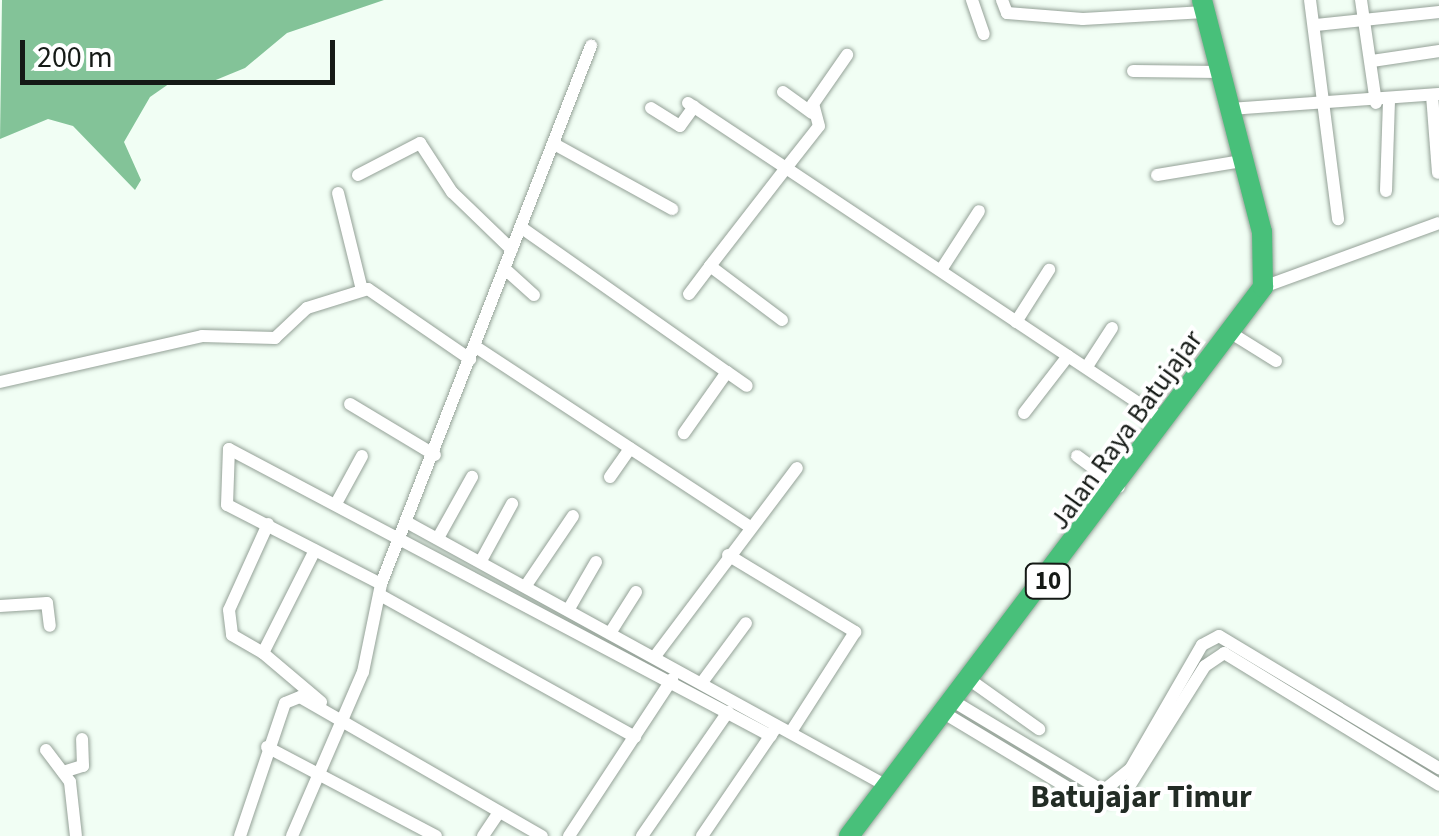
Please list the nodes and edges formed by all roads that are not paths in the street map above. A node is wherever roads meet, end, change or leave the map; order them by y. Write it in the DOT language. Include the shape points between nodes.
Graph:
graph roads {
  1 [pos="972,0"];
  2 [pos="1002,0"];
  3 [pos="1310,0"];
  4 [pos="1361,0"];
  5 [pos="1204,6"];
  6 [pos="1439,12"];
  7 [pos="1366,21"];
  8 [pos="1316,25"];
  9 [pos="984,34"];
  10 [pos="591,46"];
  11 [pos="1439,51"];
  12 [pos="847,55"];
  13 [pos="1372,61"];
  14 [pos="1133,71"];
  15 [pos="1219,72"];
  16 [pos="783,92"];
  17 [pos="1436,94"];
  18 [pos="1382,103"];
  19 [pos="1324,104"];
  20 [pos="652,108"];
  21 [pos="1228,109"];
  22 [pos="812,113"];
  23 [pos="554,144"];
  24 [pos="1242,161"];
  25 [pos="786,168"];
  26 [pos="1438,172"];
  27 [pos="358,175"];
  28 [pos="1156,175"];
  29 [pos="1386,191"];
  30 [pos="338,193"];
  31 [pos="672,208"];
  32 [pos="979,211"];
  33 [pos="1338,218"];
  34 [pos="1439,224"];
  35 [pos="522,228"];
  36 [pos="512,250"];
  37 [pos="710,266"];
  38 [pos="505,269"];
  39 [pos="942,270"];
  40 [pos="1049,270"];
  41 [pos="362,290"];
  42 [pos="1261,290"];
  43 [pos="689,294"];
  44 [pos="534,295"];
  45 [pos="782,320"];
  46 [pos="1016,322"];
  47 [pos="1236,327"];
  48 [pos="1112,328"];
  49 [pos="473,353"];
  50 [pos="1068,356"];
  51 [pos="1276,361"];
  52 [pos="1088,365"];
  53 [pos="727,372"];
  54 [pos="0,382"];
  55 [pos="746,386"];
  56 [pos="350,404"];
  57 [pos="1024,413"];
  58 [pos="1167,423"];
  59 [pos="684,433"];
  60 [pos="630,448"];
  61 [pos="435,455"];
  62 [pos="362,456"];
  63 [pos="1077,456"];
  64 [pos="797,468"];
  65 [pos="610,477"];
  66 [pos="472,478"];
  67 [pos="1119,487"];
  68 [pos="338,500"];
  69 [pos="512,504"];
  70 [pos="573,516"];
  71 [pos="268,524"];
  72 [pos="750,527"];
  73 [pos="408,530"];
  74 [pos="438,538"];
  75 [pos="315,550"];
  76 [pos="728,556"];
  77 [pos="482,559"];
  78 [pos="596,562"];
  79 [pos="527,584"];
  80 [pos="381,590"];
  81 [pos="636,592"];
  82 [pos="0,606"];
  83 [pos="570,606"];
  84 [pos="746,623"];
  85 [pos="50,626"];
  86 [pos="612,630"];
  87 [pos="263,653"];
  88 [pos="656,655"];
  89 [pos="672,679"];
  90 [pos="970,680"];
  91 [pos="704,681"];
  92 [pos="322,704"];
  93 [pos="949,707"];
  94 [pos="728,712"];
  95 [pos="342,715"];
  96 [pos="778,723"];
  97 [pos="1039,729"];
  98 [pos="792,730"];
  99 [pos="635,736"];
  100 [pos="771,736"];
  101 [pos="82,740"];
  102 [pos="268,747"];
  103 [pos="46,750"];
  104 [pos="318,768"];
  105 [pos="1439,768"];
  106 [pos="63,772"];
  107 [pos="1439,785"];
  108 [pos="887,786"];
  109 [pos="500,812"];
  110 [pos="76,836"];
  111 [pos="240,836"];
  112 [pos="292,836"];
  113 [pos="436,836"];
  114 [pos="483,836"];
  115 [pos="542,836"];
  116 [pos="568,836"];
  117 [pos="642,836"];
  118 [pos="702,836"];
  119 [pos="849,836"];
  1 -- 9 [label="street"];
  2 -- 5 [label="street" via="1007,13 1083,20"];
  3 -- 8 [label="street"];
  4 -- 7 [label="street"];
  5 -- 15 [label="highway"];
  6 -- 7 [label="street"];
  7 -- 8 [label="street"];
  7 -- 13 [label="street"];
  8 -- 19 [label="street"];
  10 -- 23 [label="street"];
  11 -- 13 [label="street"];
  12 -- 22 [label="street"];
  13 -- 18 [label="street"];
  14 -- 15 [label="street"];
  15 -- 21 [label="highway"];
  16 -- 22 [label="street"];
  17 -- 18 [label="street"];
  17 -- 26 [label="street"];
  18 -- 19 [label="street"];
  18 -- 29 [label="street"];
  19 -- 21 [label="street"];
  19 -- 33 [label="street"];
  20 -- 25 [label="street" via="680,126 691,106"];
  21 -- 24 [label="highway"];
  22 -- 25 [label="street" via="820,126"];
  23 -- 31 [label="street"];
  23 -- 35 [label="street"];
  24 -- 28 [label="street"];
  24 -- 42 [label="highway" via="1262,232"];
  25 -- 37 [label="street"];
  25 -- 39 [label="street"];
  27 -- 36 [label="street" via="420,143 452,192"];
  30 -- 41 [label="street"];
  32 -- 39 [label="street"];
  34 -- 42 [label="street"];
  35 -- 36 [label="street"];
  35 -- 53 [label="street"];
  36 -- 38 [label="street"];
  37 -- 43 [label="street"];
  37 -- 45 [label="street"];
  38 -- 44 [label="street"];
  38 -- 49 [label="street"];
  39 -- 46 [label="street"];
  40 -- 46 [label="street"];
  41 -- 49 [label="street" via="384,293"];
  41 -- 54 [label="street" via="307,308 275,338 202,336"];
  42 -- 47 [label="highway, Jalan Raya Batujajar / 10"];
  46 -- 50 [label="street"];
  47 -- 51 [label="street"];
  47 -- 58 [label="highway, Jalan Raya Batujajar / 10"];
  48 -- 52 [label="street"];
  49 -- 60 [label="street"];
  49 -- 61 [label="street"];
  50 -- 52 [label="street"];
  50 -- 57 [label="street"];
  52 -- 58 [label="street"];
  53 -- 55 [label="street"];
  53 -- 59 [label="street"];
  56 -- 61 [label="street"];
  58 -- 67 [label="highway, Jalan Raya Batujajar / 10"];
  60 -- 65 [label="street"];
  60 -- 72 [label="street"];
  61 -- 73 [label="street"];
  62 -- 68 [label="street"];
  63 -- 67 [label="street"];
  64 -- 72 [label="street"];
  66 -- 74 [label="street"];
  67 -- 90 [label="highway, Jalan Raya Batujajar / 10"];
  68 -- 71 [label="street" via="232,447 225,503"];
  68 -- 73 [label="street"];
  69 -- 77 [label="street"];
  70 -- 79 [label="street"];
  71 -- 75 [label="street"];
  71 -- 87 [label="street" via="229,616 232,635"];
  72 -- 76 [label="street"];
  73 -- 74 [label="street"];
  73 -- 80 [label="street"];
  73 -- 89 [label="street"];
  74 -- 77 [label="street"];
  75 -- 80 [label="street"];
  75 -- 87 [label="street"];
  76 -- 88 [label="street"];
  76 -- 98 [label="street" via="855,634"];
  77 -- 79 [label="street"];
  78 -- 83 [label="street"];
  79 -- 83 [label="street"];
  80 -- 95 [label="street" via="373,646"];
  80 -- 99 [label="street"];
  81 -- 86 [label="street"];
  82 -- 85 [label="street" via="47,603"];
  83 -- 86 [label="street"];
  84 -- 91 [label="street"];
  86 -- 88 [label="street"];
  87 -- 92 [label="street" via="300,676"];
  88 -- 91 [label="street"];
  89 -- 94 [label="street"];
  89 -- 99 [label="street"];
  90 -- 93 [label="highway, Jalan Raya Batujajar / 10"];
  90 -- 97 [label="street"];
  91 -- 96 [label="street"];
  92 -- 95 [label="street"];
  92 -- 102 [label="street" via="288,698"];
  93 -- 105 [label="street" via="1102,790 1131,768 1202,645 1218,636"];
  93 -- 107 [label="street" via="1084,798 1109,801 1125,792 1204,666 1224,653"];
  93 -- 108 [label="highway, Jalan Raya Batujajar / 10"];
  94 -- 100 [label="street"];
  94 -- 117 [label="street"];
  95 -- 104 [label="street"];
  95 -- 109 [label="street"];
  96 -- 98 [label="street"];
  96 -- 100 [label="street"];
  98 -- 108 [label="street"];
  99 -- 116 [label="street"];
  100 -- 118 [label="street"];
  101 -- 106 [label="street" via="84,766"];
  102 -- 104 [label="street"];
  102 -- 111 [label="street"];
  103 -- 106 [label="street"];
  104 -- 112 [label="street"];
  104 -- 113 [label="street"];
  106 -- 110 [label="street" via="79,815"];
  108 -- 119 [label="highway, Jalan Raya Batujajar / 10"];
  109 -- 114 [label="street"];
  109 -- 115 [label="street"];
}
